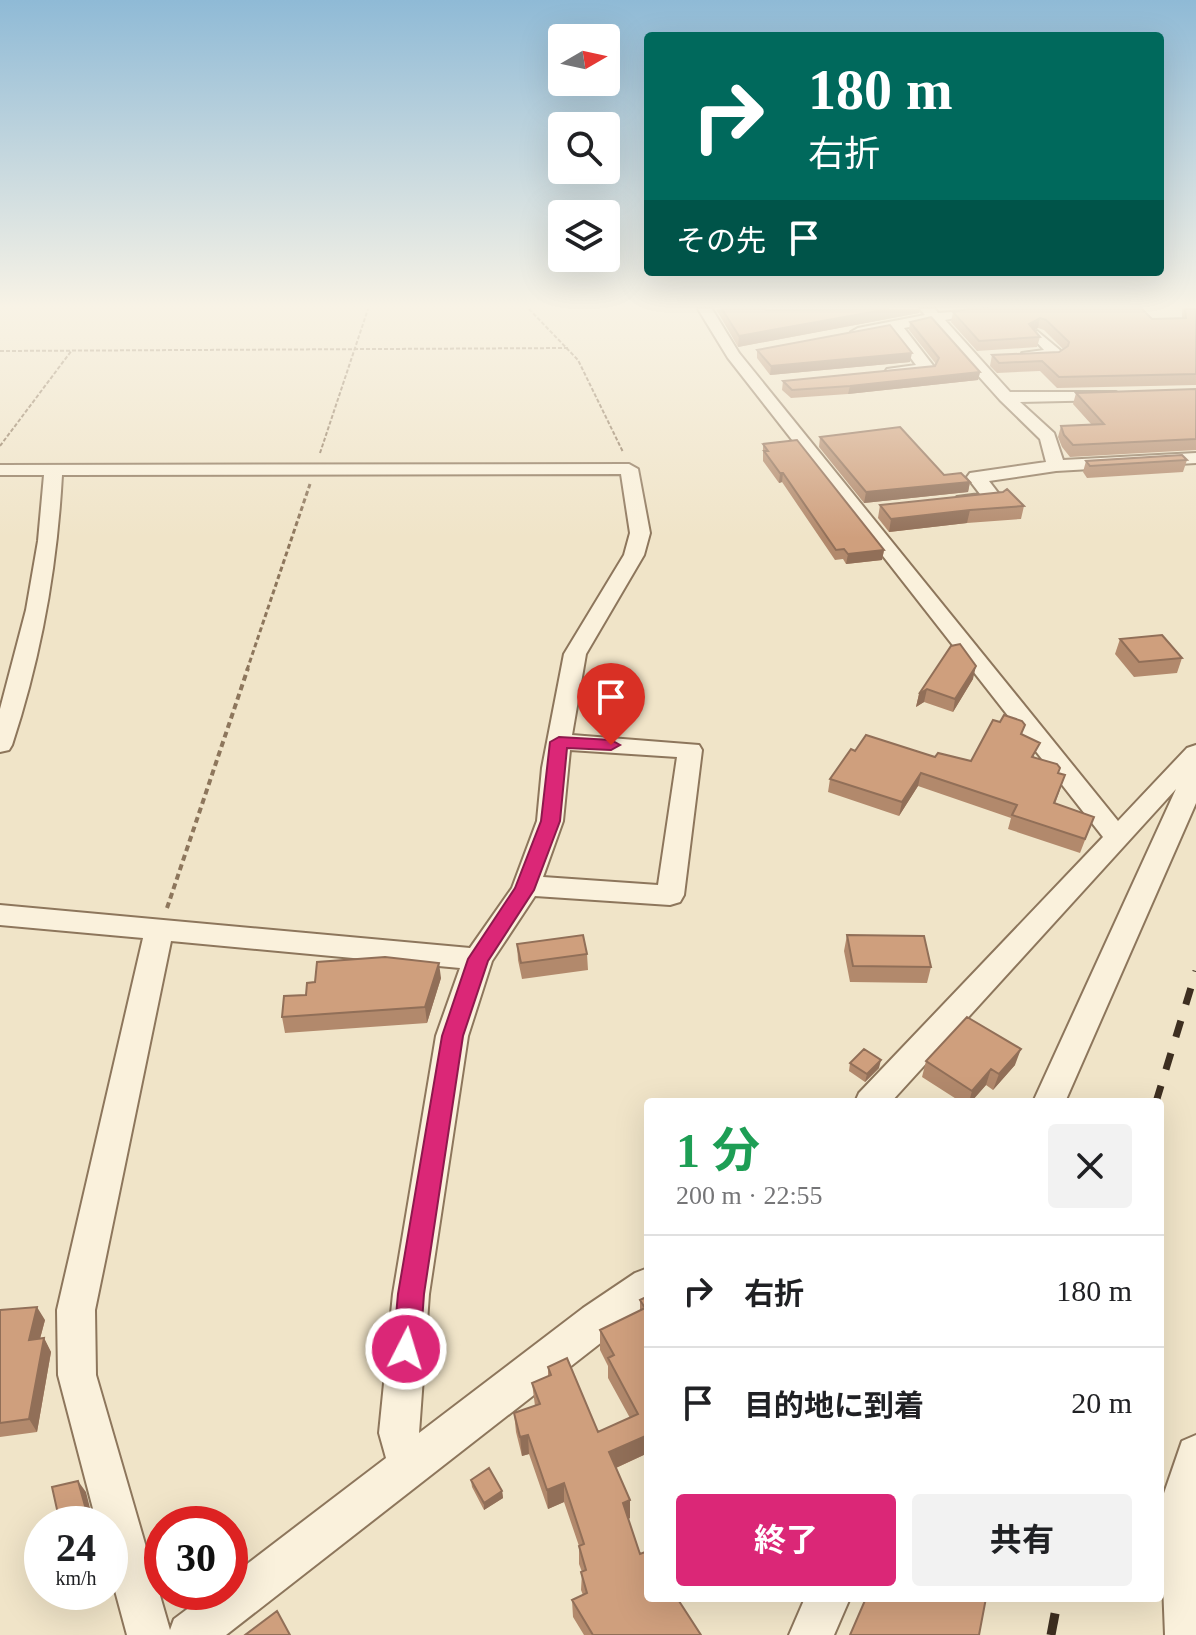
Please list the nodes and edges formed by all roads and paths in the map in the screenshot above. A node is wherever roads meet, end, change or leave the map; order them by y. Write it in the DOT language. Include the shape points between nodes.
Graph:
graph roads {
  1 [pos="46,385"];
  2 [pos="342,385"];
  3 [pos="591,385"];
  4 [pos="765,385"];
  5 [pos="996,385"];
  6 [pos="1124,395"];
  7 [pos="1006,397"];
  8 [pos="0,446"];
  9 [pos="1196,458"];
  10 [pos="1056,466"];
  11 [pos="629,469"];
  12 [pos="0,470"];
  13 [pos="53,470"];
  14 [pos="314,471"];
  15 [pos="948,503"];
  16 [pos="887,509"];
  17 [pos="857,512"];
  18 [pos="559,742"];
  19 [pos="0,745"];
  20 [pos="1196,753"];
  21 [pos="1196,774"];
  22 [pos="1117,837"];
  23 [pos="526,886"];
  24 [pos="0,915"];
  25 [pos="159,929"];
  26 [pos="478,959"];
  27 [pos="875,1098"];
  28 [pos="1051,1098"];
  29 [pos="644,1288"];
  30 [pos="1196,1455"];
  31 [pos="408,1466"];
  32 [pos="826,1602"];
  33 [pos="149,1635"];
  34 [pos="190,1635"];
  35 [pos="811,1635"];
  36 [pos="1187,1635"];
  1 -- 8 [label="path"];
  2 -- 14 [label="path"];
  3 -- 11 [label="path"];
  4 -- 17 [label="street"];
  5 -- 7 [label="street"];
  6 -- 7 [label="street"];
  7 -- 10 [label="street" via="1048,437"];
  9 -- 10 [label="street"];
  10 -- 15 [label="street" via="976,477 993,498"];
  11 -- 14 [label="street"];
  11 -- 18 [label="street" via="640,533 634,555 575,654"];
  12 -- 13 [label="street"];
  13 -- 14 [label="street"];
  13 -- 19 [label="street" via="50,541 34,637"];
  14 -- 25 [label="path"];
  16 -- 17 [label="street"];
  17 -- 22 [label="street"];
  18 -- 23 [label="street" via="550,821"];
  18 -- 23 [label="street" via="690,750 670,895"];
  20 -- 22 [label="street"];
  21 -- 28 [label="street"];
  22 -- 27 [label="street"];
  23 -- 26 [label="street"];
  24 -- 25 [label="street"];
  25 -- 26 [label="street"];
  25 -- 33 [label="street" via="76,1310 77,1375"];
  26 -- 31 [label="street" via="452,1036 411,1294 399,1433"];
  29 -- 31 [label="street"];
  30 -- 36 [label="street" via="1178,1514"];
  31 -- 34 [label="street"];
  32 -- 35 [label="street"];
}
